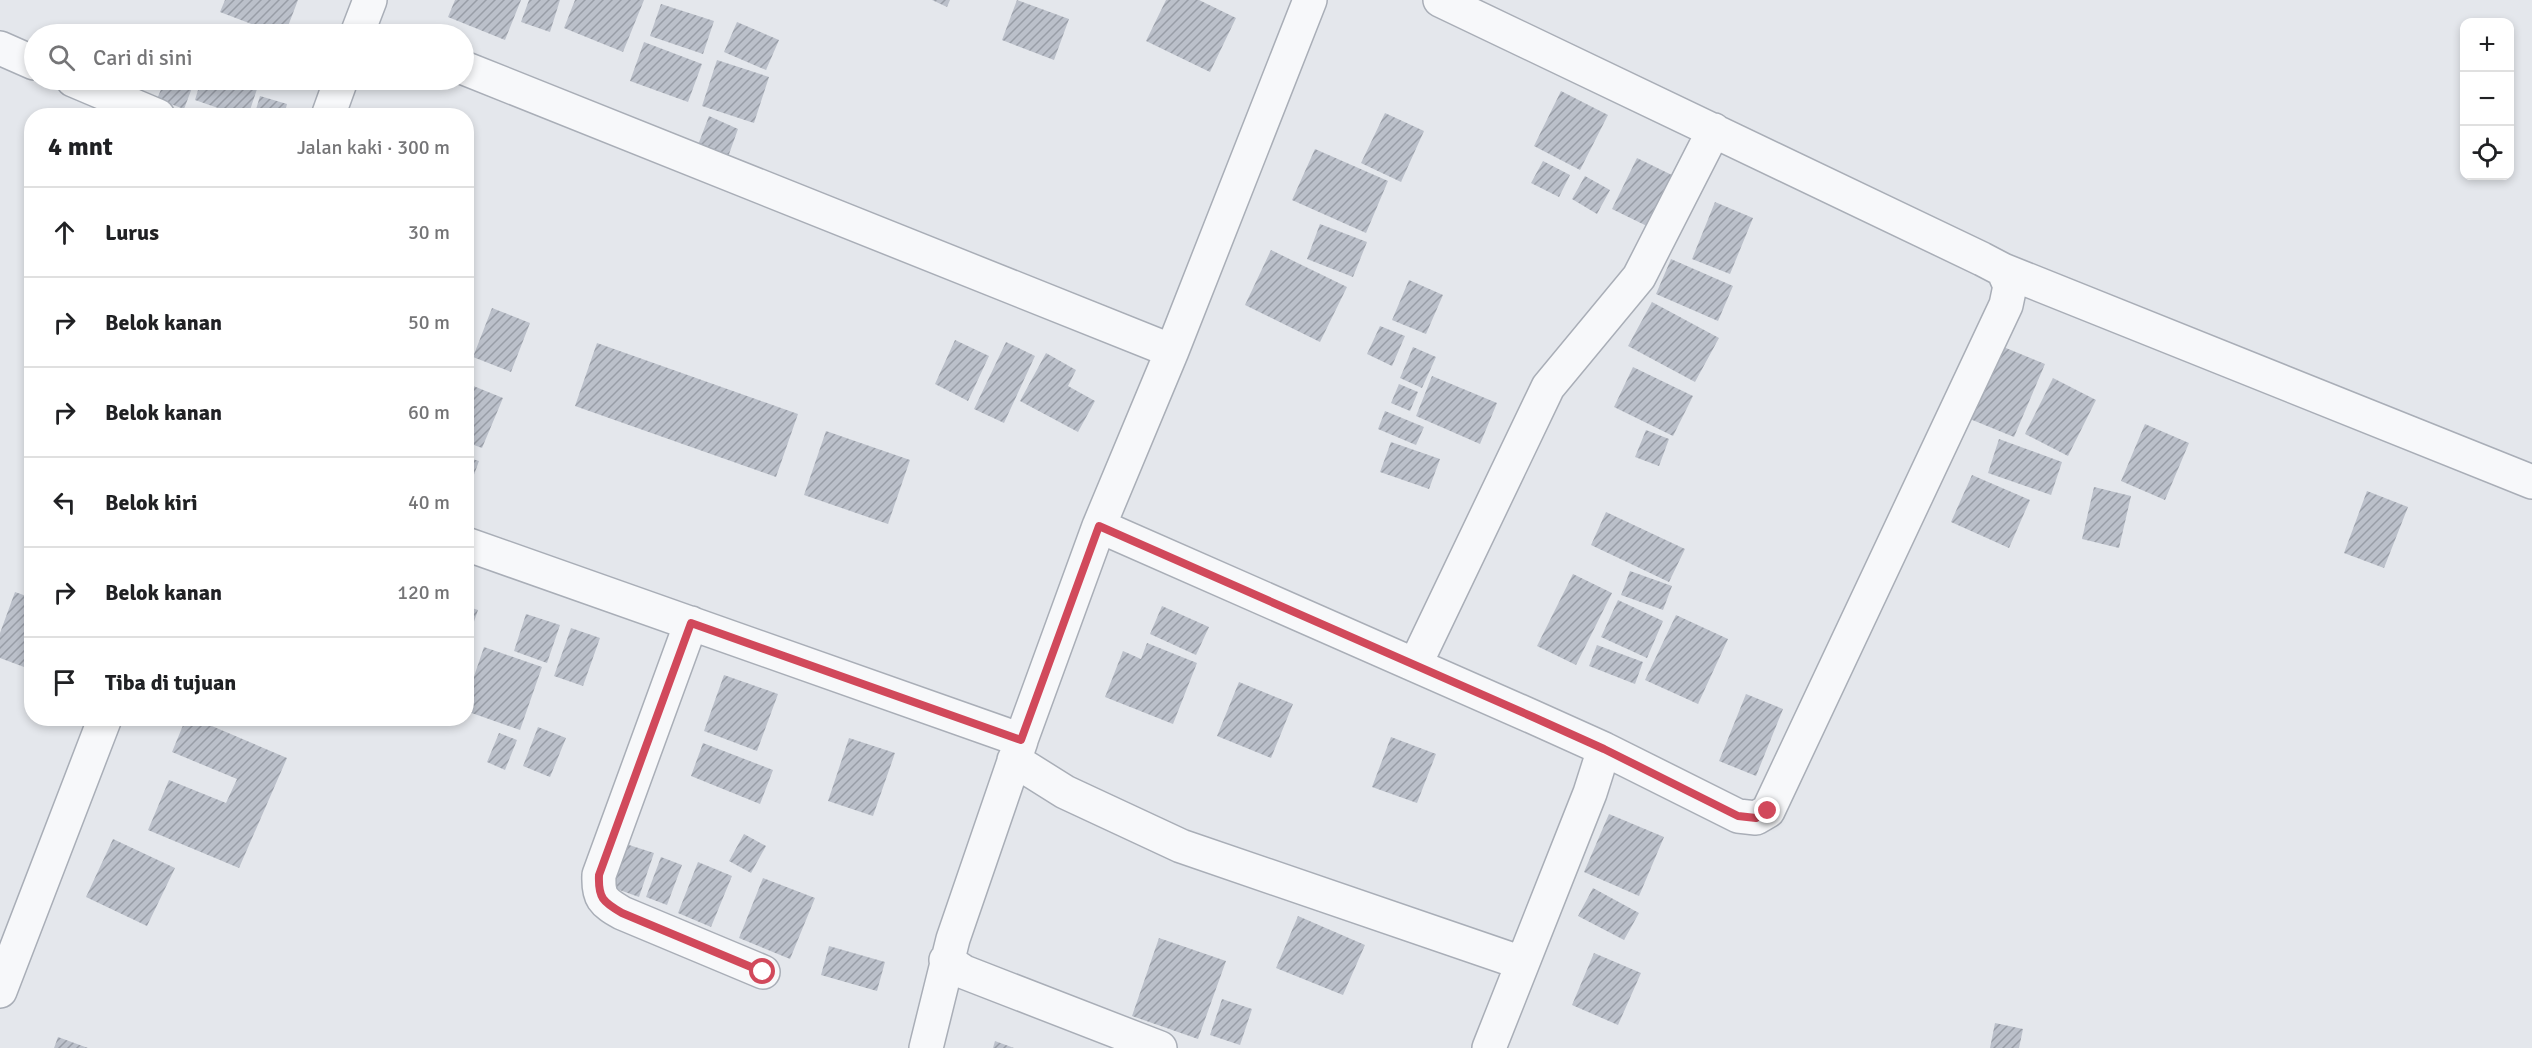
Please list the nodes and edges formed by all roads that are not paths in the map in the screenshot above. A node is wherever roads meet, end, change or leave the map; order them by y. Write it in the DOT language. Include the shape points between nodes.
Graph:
graph roads {
  1 [pos="1310,0"];
  2 [pos="1440,0"];
  3 [pos="0,48"];
  4 [pos="24,59"];
  5 [pos="474,72"];
  6 [pos="97,90"];
  7 [pos="337,90"];
  8 [pos="139,108"];
  9 [pos="331,108"];
  10 [pos="1713,130"];
  11 [pos="2002,270"];
  12 [pos="1172,351"];
  13 [pos="2532,482"];
  14 [pos="1099,526"];
  15 [pos="474,547"];
  16 [pos="691,623"];
  17 [pos="1415,665"];
  18 [pos="102,726"];
  19 [pos="1604,749"];
  20 [pos="1018,750"];
  21 [pos="946,960"];
  22 [pos="1522,963"];
  23 [pos="763,972"];
  24 [pos="0,991"];
  25 [pos="926,1048"];
  26 [pos="1160,1048"];
  27 [pos="1489,1048"];
  1 -- 12 [label="street"];
  2 -- 10 [label="street"];
  3 -- 4 [label="street"];
  5 -- 12 [label="street"];
  6 -- 8 [label="street"];
  7 -- 9 [label="street"];
  10 -- 11 [label="street"];
  10 -- 17 [label="street" via="1639,277 1548,387"];
  11 -- 13 [label="street"];
  11 -- 19 [label="street" via="2010,286 2006,304 1768,811 1756,818 1738,816"];
  12 -- 14 [label="street"];
  14 -- 17 [label="street"];
  14 -- 20 [label="street"];
  15 -- 16 [label="street"];
  16 -- 20 [label="street"];
  16 -- 23 [label="street" via="599,875 598,891 605,903 622,913"];
  17 -- 19 [label="street"];
  18 -- 24 [label="street"];
  19 -- 22 [label="street"];
  20 -- 21 [label="street"];
  20 -- 22 [label="street" via="1065,792 1182,846"];
  21 -- 25 [label="street"];
  21 -- 26 [label="street" via="964,972"];
  22 -- 27 [label="street"];
}
